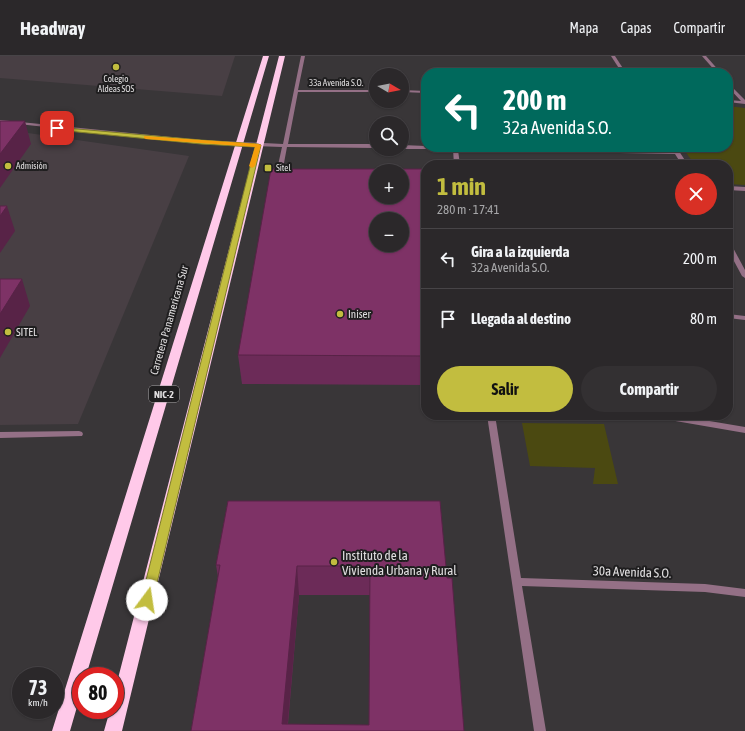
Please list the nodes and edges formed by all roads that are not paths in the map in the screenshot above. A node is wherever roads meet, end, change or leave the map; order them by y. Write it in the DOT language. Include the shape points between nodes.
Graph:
graph roads {
  1 [pos="266,56"];
  2 [pos="282,56"];
  3 [pos="303,56"];
  4 [pos="613,56"];
  5 [pos="704,56"];
  6 [pos="621,68"];
  7 [pos="715,68"];
  8 [pos="733,90"];
  9 [pos="295,91"];
  10 [pos="369,91"];
  11 [pos="409,92"];
  12 [pos="421,92"];
  13 [pos="733,102"];
  14 [pos="745,103"];
  15 [pos="0,121"];
  16 [pos="239,144"];
  17 [pos="258,145"];
  18 [pos="285,146"];
  19 [pos="369,146"];
  20 [pos="409,147"];
  21 [pos="421,147"];
  22 [pos="677,152"];
  23 [pos="682,160"];
  24 [pos="276,186"];
  25 [pos="733,188"];
  26 [pos="745,189"];
  27 [pos="733,253"];
  28 [pos="745,276"];
  29 [pos="733,317"];
  30 [pos="745,318"];
  31 [pos="492,420"];
  32 [pos="687,420"];
  33 [pos="745,430"];
  34 [pos="79,434"];
  35 [pos="0,435"];
  36 [pos="517,582"];
  37 [pos="745,592"];
  38 [pos="61,731"];
  39 [pos="113,731"];
  40 [pos="540,731"];
  1 -- 16 [label="highway, Carretera Panamericana Sur / NIC-2"];
  2 -- 17 [label="highway, NIC-2"];
  3 -- 9 [label="street"];
  4 -- 6 [label="street"];
  5 -- 7 [label="street"];
  8 -- 14 [label="street"];
  9 -- 10 [label="street, 33a Avenida S.O."];
  9 -- 18 [label="street"];
  11 -- 12 [label="street"];
  13 -- 14 [label="street"];
  15 -- 16 [label="street" via="129,136"];
  16 -- 17 [label="street"];
  16 -- 38 [label="highway, Carretera Panamericana Sur / NIC-2"];
  17 -- 18 [label="street"];
  17 -- 39 [label="highway, NIC-2" via="170,509"];
  18 -- 19 [label="street"];
  18 -- 24 [label="street"];
  20 -- 21 [label="street"];
  22 -- 23 [label="street"];
  25 -- 26 [label="street"];
  27 -- 28 [label="street"];
  29 -- 30 [label="street"];
  31 -- 36 [label="street" via="503,508"];
  32 -- 33 [label="street"];
  34 -- 35 [label="street"];
  36 -- 37 [label="street, 30a Avenida S.O." via="705,588"];
  36 -- 40 [label="street"];
}
